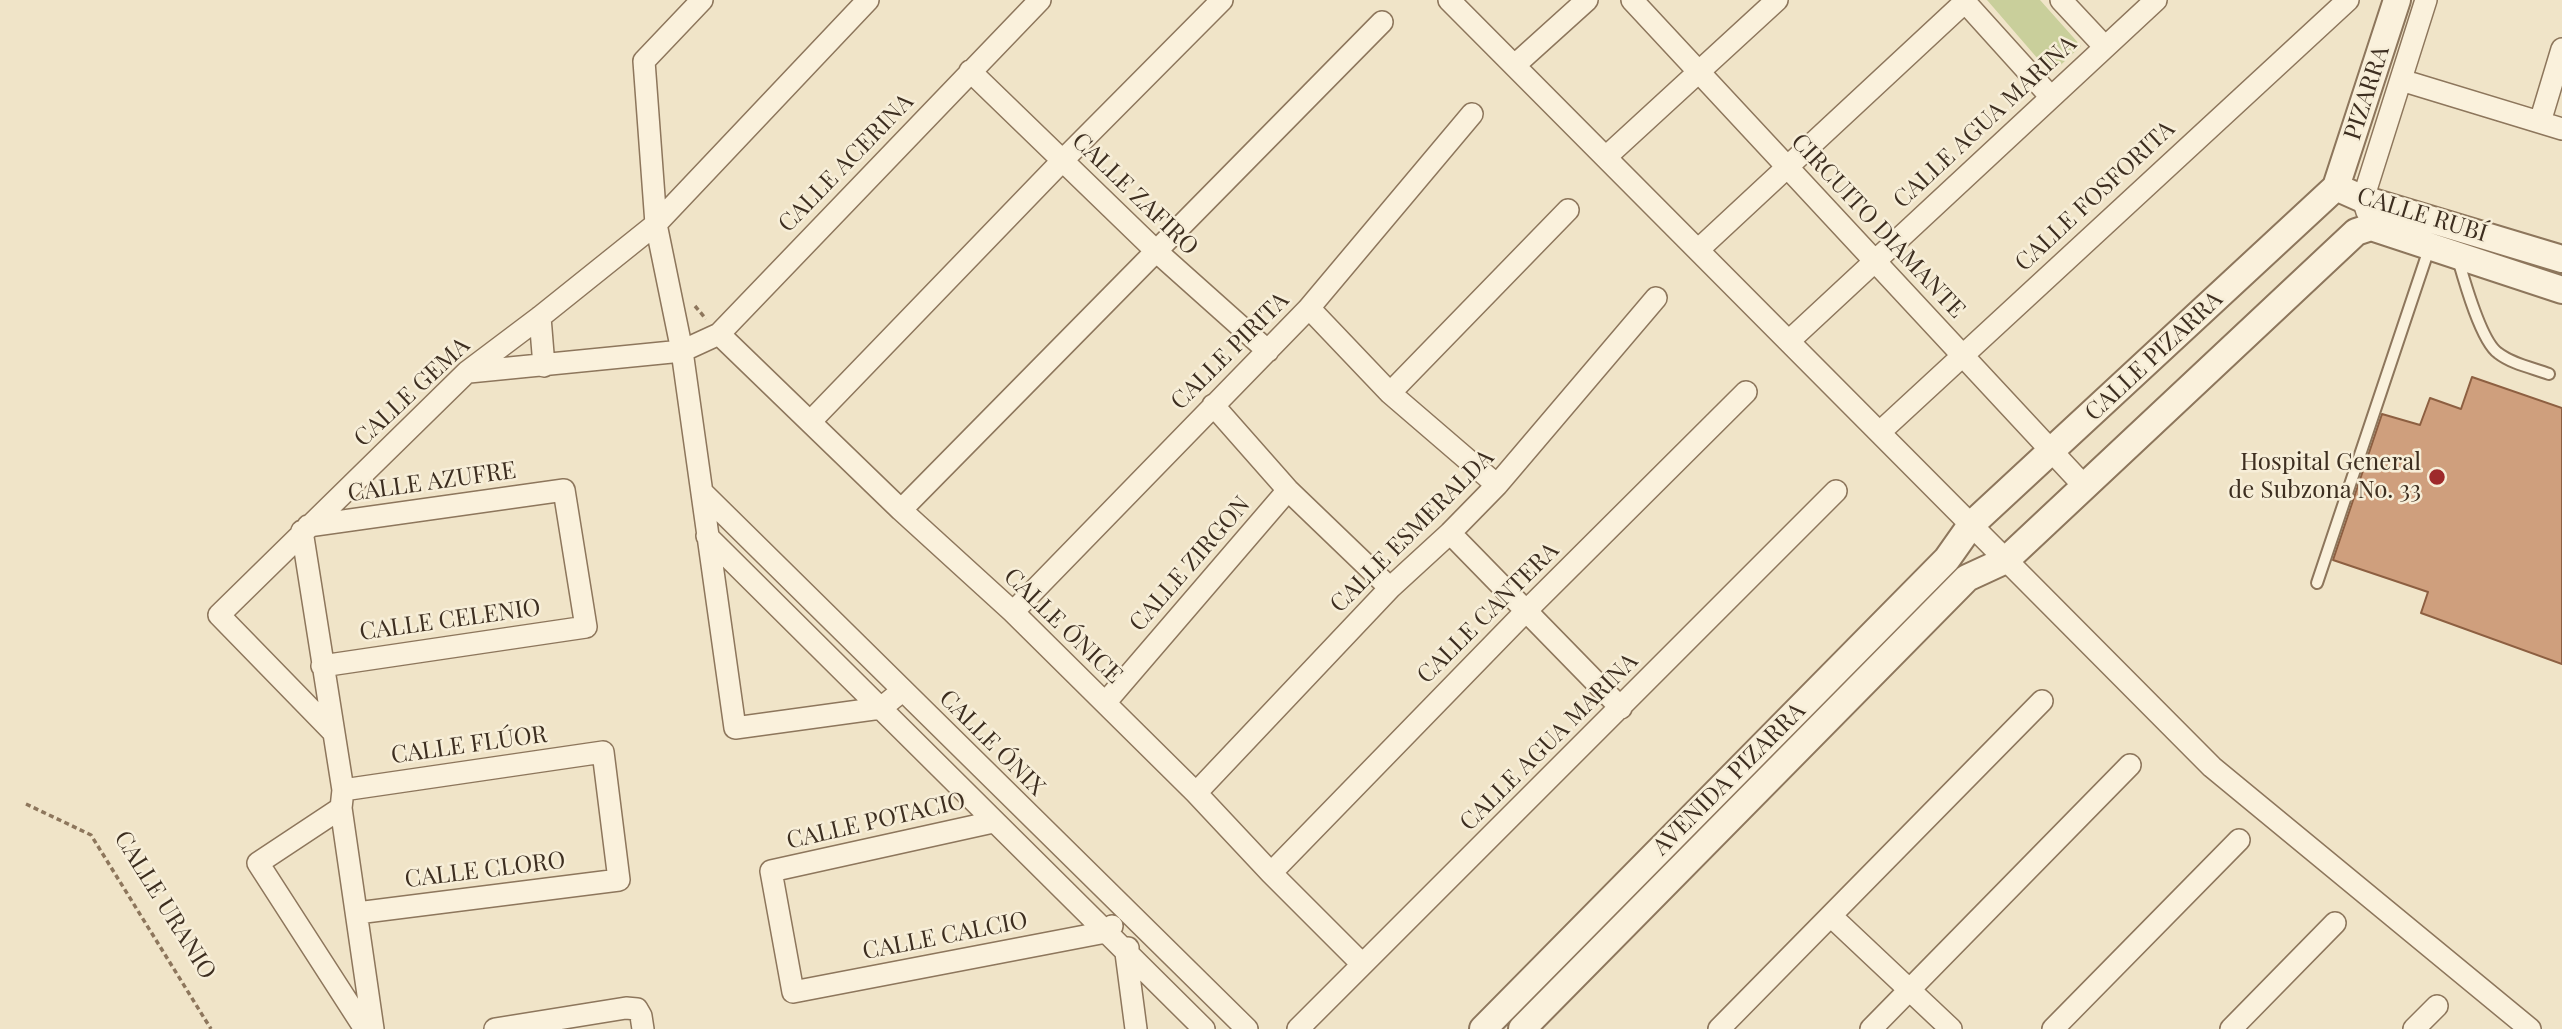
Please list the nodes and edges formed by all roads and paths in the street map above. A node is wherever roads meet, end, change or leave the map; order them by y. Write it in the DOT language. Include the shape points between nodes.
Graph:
graph roads {
  1 [pos="702,0"];
  2 [pos="867,0"];
  3 [pos="1041,0"];
  4 [pos="1222,0"];
  5 [pos="1449,0"];
  6 [pos="1587,0"];
  7 [pos="1632,0"];
  8 [pos="1777,0"];
  9 [pos="2061,0"];
  10 [pos="2156,0"];
  11 [pos="2348,0"];
  12 [pos="2398,0"];
  13 [pos="2426,0"];
  14 [pos="1966,1"];
  15 [pos="1382,23"];
  16 [pos="2104,46"];
  17 [pos="2562,49"];
  18 [pos="1515,65"];
  19 [pos="970,71"];
  20 [pos="1699,73"];
  21 [pos="2401,80"];
  22 [pos="2050,96"];
  23 [pos="1472,114"];
  24 [pos="2540,122"];
  25 [pos="2562,129"];
  26 [pos="1606,158"];
  27 [pos="1062,161"];
  28 [pos="1787,166"];
  29 [pos="2336,187"];
  30 [pos="2363,199"];
  31 [pos="1568,210"];
  32 [pos="2439,220"];
  33 [pos="656,223"];
  34 [pos="2364,230"];
  35 [pos="2430,247"];
  36 [pos="1698,250"];
  37 [pos="1156,251"];
  38 [pos="2458,256"];
  39 [pos="2562,259"];
  40 [pos="1874,262"];
  41 [pos="2562,290"];
  42 [pos="1656,298"];
  43 [pos="1309,309"];
  44 [pos="540,317"];
  45 [pos="719,334"];
  46 [pos="1789,341"];
  47 [pos="682,351"];
  48 [pos="1268,351"];
  49 [pos="1961,355"];
  50 [pos="544,366"];
  51 [pos="467,372"];
  52 [pos="2549,374"];
  53 [pos="1746,392"];
  54 [pos="1390,393"];
  55 [pos="1213,405"];
  56 [pos="810,422"];
  57 [pos="1880,432"];
  58 [pos="2052,452"];
  59 [pos="1497,485"];
  60 [pos="2085,487"];
  61 [pos="1288,490"];
  62 [pos="1836,491"];
  63 [pos="702,492"];
  64 [pos="901,510"];
  65 [pos="1971,525"];
  66 [pos="305,529"];
  67 [pos="1450,533"];
  68 [pos="707,536"];
  69 [pos="1947,559"];
  70 [pos="2006,560"];
  71 [pos="1967,578"];
  72 [pos="2317,583"];
  73 [pos="1390,588"];
  74 [pos="1526,611"];
  75 [pos="1013,612"];
  76 [pos="586,627"];
  77 [pos="322,666"];
  78 [pos="902,691"];
  79 [pos="2042,701"];
  80 [pos="1105,703"];
  81 [pos="881,708"];
  82 [pos="1621,708"];
  83 [pos="332,731"];
  84 [pos="1747,760"];
  85 [pos="2130,765"];
  86 [pos="1767,780"];
  87 [pos="1196,793"];
  88 [pos="342,799"];
  89 [pos="26,804"];
  90 [pos="993,822"];
  91 [pos="2239,840"];
  92 [pos="1271,873"];
  93 [pos="620,880"];
  94 [pos="357,913"];
  95 [pos="1831,916"];
  96 [pos="1132,917"];
  97 [pos="2335,923"];
  98 [pos="1106,932"];
  99 [pos="1573,937"];
  100 [pos="1126,953"];
  101 [pos="1592,957"];
  102 [pos="1362,964"];
  103 [pos="1910,989"];
  104 [pos="793,992"];
  105 [pos="2437,1006"];
  106 [pos="211,1029"];
  107 [pos="365,1029"];
  108 [pos="373,1029"];
  109 [pos="495,1029"];
  110 [pos="643,1029"];
  111 [pos="1136,1029"];
  112 [pos="1204,1029"];
  113 [pos="1247,1029"];
  114 [pos="1298,1029"];
  115 [pos="1483,1029"];
  116 [pos="1522,1029"];
  117 [pos="1719,1029"];
  118 [pos="1871,1029"];
  119 [pos="1951,1029"];
  120 [pos="2053,1029"];
  121 [pos="2231,1029"];
  122 [pos="2414,1029"];
  123 [pos="2530,1029"];
  1 -- 33 [label="street" via="644,61"];
  2 -- 33 [label="street, CALLE GEMA"];
  3 -- 19 [label="street, CALLE ACERINA"];
  4 -- 27 [label="street"];
  5 -- 18 [label="street"];
  6 -- 18 [label="street"];
  7 -- 20 [label="street, CIRCUITO DIAMANTE"];
  8 -- 20 [label="street"];
  9 -- 16 [label="street"];
  10 -- 16 [label="street, CALLE AGUA MARINA"];
  11 -- 49 [label="street, CALLE FOSFORITA"];
  12 -- 29 [label="street, PIZARRA"];
  13 -- 21 [label="street"];
  14 -- 22 [label="street"];
  14 -- 28 [label="street"];
  15 -- 37 [label="street"];
  16 -- 22 [label="street, CALLE AGUA MARINA"];
  17 -- 24 [label="street"];
  18 -- 26 [label="street"];
  19 -- 27 [label="street, CALLE ZAFIRO"];
  19 -- 45 [label="street, CALLE ACERINA"];
  20 -- 26 [label="street"];
  20 -- 28 [label="street, CIRCUITO DIAMANTE"];
  21 -- 24 [label="street"];
  21 -- 30 [label="street"];
  22 -- 40 [label="street, CALLE AGUA MARINA"];
  23 -- 43 [label="street, CALLE PIRITA"];
  24 -- 25 [label="street"];
  26 -- 36 [label="street"];
  27 -- 37 [label="street, CALLE ZAFIRO"];
  27 -- 56 [label="street"];
  28 -- 36 [label="street"];
  28 -- 40 [label="street, CIRCUITO DIAMANTE"];
  29 -- 30 [label="street, CALLE RUBÍ"];
  29 -- 34 [label="street, CALLE RUBÍ"];
  29 -- 58 [label="street, CALLE PIZARRA"];
  30 -- 32 [label="street, CALLE RUBÍ"];
  30 -- 34 [label="street"];
  31 -- 54 [label="street"];
  32 -- 35 [label="lane"];
  32 -- 39 [label="street, CALLE RUBÍ"];
  33 -- 44 [label="street, CALLE GEMA"];
  33 -- 47 [label="street"];
  34 -- 35 [label="street, CALLE RUBÍ"];
  34 -- 60 [label="street, CALLE PIZARRA"];
  35 -- 38 [label="street, CALLE RUBÍ"];
  35 -- 72 [label="lane"];
  36 -- 46 [label="street"];
  37 -- 48 [label="street, CALLE ZAFIRO"];
  37 -- 64 [label="street"];
  38 -- 41 [label="street, CALLE RUBÍ"];
  38 -- 52 [label="lane" via="2466,290 2490,345 2508,358"];
  40 -- 46 [label="street, CALLE AGUA MARINA"];
  40 -- 49 [label="street, CIRCUITO DIAMANTE"];
  42 -- 59 [label="street, CALLE ESMERALDA"];
  43 -- 48 [label="street, CALLE PIRITA"];
  43 -- 54 [label="street"];
  44 -- 50 [label="street"];
  44 -- 51 [label="street, CALLE GEMA"];
  45 -- 47 [label="street, CALLE ACERINA"];
  45 -- 56 [label="street, CALLE ÓNICE"];
  46 -- 57 [label="street"];
  47 -- 50 [label="street, CALLE ACERINA"];
  47 -- 63 [label="street"];
  48 -- 55 [label="street, CALLE PIRITA"];
  49 -- 57 [label="street, CALLE FOSFORITA"];
  49 -- 58 [label="street, CIRCUITO DIAMANTE"];
  50 -- 51 [label="street, CALLE ACERINA"];
  51 -- 66 [label="street, CALLE GEMA"];
  53 -- 74 [label="street, CALLE CANTERA"];
  54 -- 59 [label="street"];
  55 -- 61 [label="street, CALLE ZIRGON"];
  55 -- 75 [label="street, CALLE PIRITA"];
  56 -- 64 [label="street, CALLE ÓNICE"];
  57 -- 65 [label="street"];
  58 -- 60 [label="street, CIRCUITO DIAMANTE"];
  58 -- 65 [label="street, CALLE PIZARRA"];
  59 -- 67 [label="street, CALLE ESMERALDA"];
  60 -- 70 [label="street, CALLE PIZARRA"];
  61 -- 73 [label="street, CALLE ZIRGON"];
  61 -- 80 [label="street, CALLE ZIRGON"];
  62 -- 82 [label="street, CALLE AGUA MARINA"];
  63 -- 68 [label="street"];
  63 -- 78 [label="street, CALLE ÓNIX"];
  64 -- 75 [label="street, CALLE ÓNICE"];
  65 -- 69 [label="street, AVENIDA PIZARRA"];
  65 -- 70 [label="street"];
  66 -- 76 [label="street, CALLE AZUFRE" via="564,490"];
  66 -- 77 [label="street"];
  66 -- 83 [label="street, CALLE GEMA" via="219,615"];
  67 -- 73 [label="street, CALLE ESMERALDA"];
  67 -- 74 [label="street"];
  68 -- 81 [label="street"];
  68 -- 81 [label="street" via="735,729"];
  69 -- 71 [label="street"];
  69 -- 84 [label="street, AVENIDA PIZARRA"];
  70 -- 71 [label="street, AVENIDA PIZARRA"];
  70 -- 123 [label="street" via="2212,767"];
  71 -- 86 [label="street, AVENIDA PIZARRA"];
  73 -- 87 [label="street, CALLE ESMERALDA"];
  74 -- 82 [label="street"];
  74 -- 92 [label="street, CALLE CANTERA"];
  75 -- 80 [label="street, CALLE ÓNICE"];
  76 -- 77 [label="street, CALLE CELENIO"];
  77 -- 83 [label="street"];
  78 -- 81 [label="street"];
  78 -- 96 [label="street, CALLE ÓNIX"];
  79 -- 95 [label="street"];
  80 -- 87 [label="street, CALLE ÓNICE"];
  81 -- 90 [label="street"];
  82 -- 102 [label="street, CALLE AGUA MARINA"];
  83 -- 88 [label="street"];
  84 -- 86 [label="street"];
  84 -- 99 [label="street, AVENIDA PIZARRA"];
  85 -- 103 [label="street"];
  86 -- 101 [label="street, AVENIDA PIZARRA"];
  87 -- 92 [label="street, CALLE ÓNICE"];
  88 -- 93 [label="street, CALLE FLÚOR" via="603,752"];
  88 -- 94 [label="street"];
  88 -- 107 [label="street" via="258,863"];
  89 -- 106 [label="path, CALLE URANIO" via="91,835"];
  90 -- 98 [label="street"];
  90 -- 104 [label="street, CALLE POTACIO" via="771,871"];
  91 -- 120 [label="street"];
  92 -- 102 [label="street, CALLE ÓNICE"];
  93 -- 94 [label="street, CALLE CLORO"];
  94 -- 108 [label="street"];
  95 -- 103 [label="street"];
  95 -- 117 [label="street"];
  96 -- 98 [label="street"];
  96 -- 100 [label="street"];
  96 -- 113 [label="street, CALLE ÓNIX"];
  97 -- 121 [label="street"];
  98 -- 100 [label="street"];
  98 -- 104 [label="street, CALLE CALCIO"];
  99 -- 101 [label="street"];
  99 -- 115 [label="street, AVENIDA PIZARRA"];
  100 -- 111 [label="street"];
  100 -- 112 [label="street"];
  101 -- 116 [label="street, AVENIDA PIZARRA"];
  102 -- 114 [label="street, CALLE AGUA MARINA"];
  103 -- 118 [label="street"];
  103 -- 119 [label="street"];
  105 -- 122 [label="street"];
  109 -- 110 [label="street" via="626,1008 637,1009"];
}
